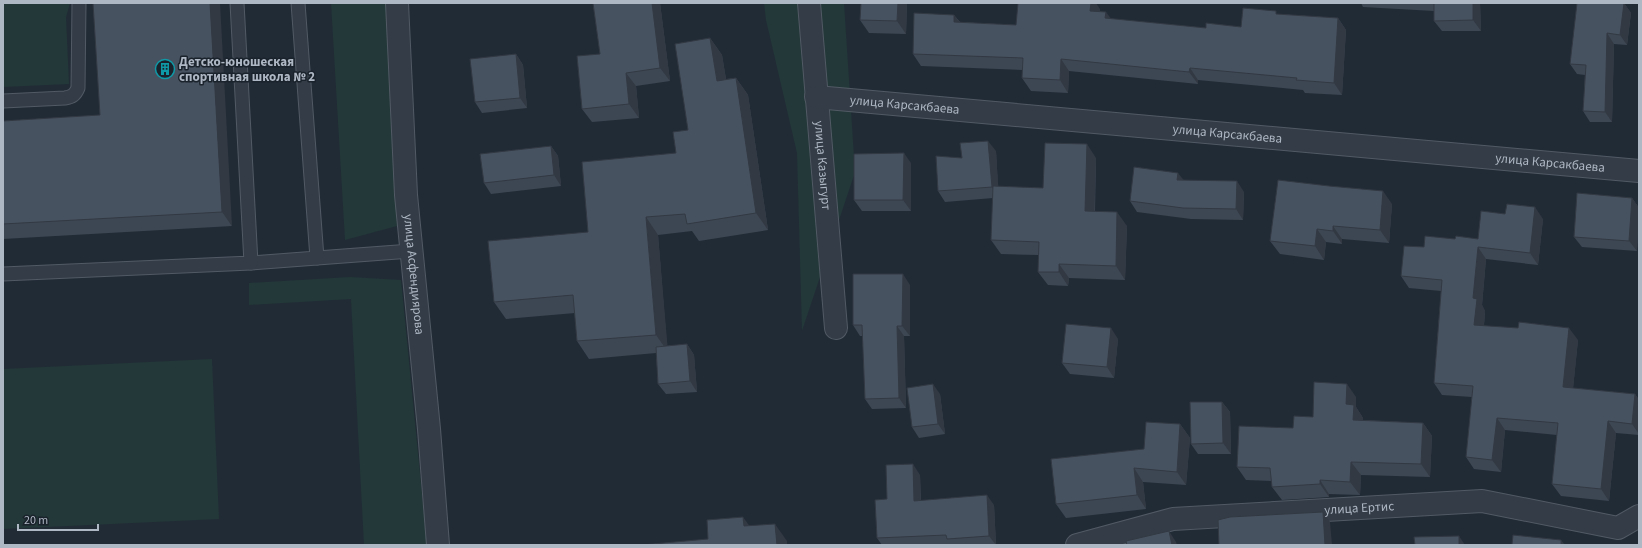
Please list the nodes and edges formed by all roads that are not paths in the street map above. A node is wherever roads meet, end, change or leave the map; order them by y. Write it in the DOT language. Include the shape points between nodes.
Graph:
graph roads {
  1 [pos="79,3"];
  2 [pos="238,3"];
  3 [pos="298,3"];
  4 [pos="397,3"];
  5 [pos="809,3"];
  6 [pos="816,97"];
  7 [pos="3,101"];
  8 [pos="1639,171"];
  9 [pos="411,251"];
  10 [pos="317,258"];
  11 [pos="251,263"];
  12 [pos="3,274"];
  13 [pos="836,328"];
  14 [pos="1639,516"];
  15 [pos="438,545"];
  16 [pos="1076,545"];
  1 -- 7 [label="lane" via="76,94 65,98"];
  2 -- 11 [label="lane"];
  3 -- 10 [label="lane"];
  4 -- 9 [label="street, улица Асфендиярова"];
  5 -- 6 [label="street, улица Казыгурт"];
  6 -- 8 [label="street, улица Карсакбаева"];
  6 -- 13 [label="street, улица Казыгурт"];
  9 -- 10 [label="lane"];
  9 -- 15 [label="street, улица Асфендиярова"];
  10 -- 11 [label="lane"];
  11 -- 12 [label="lane"];
  14 -- 16 [label="street, улица Ертис" via="1618,528 1482,501 1173,519"];
}
